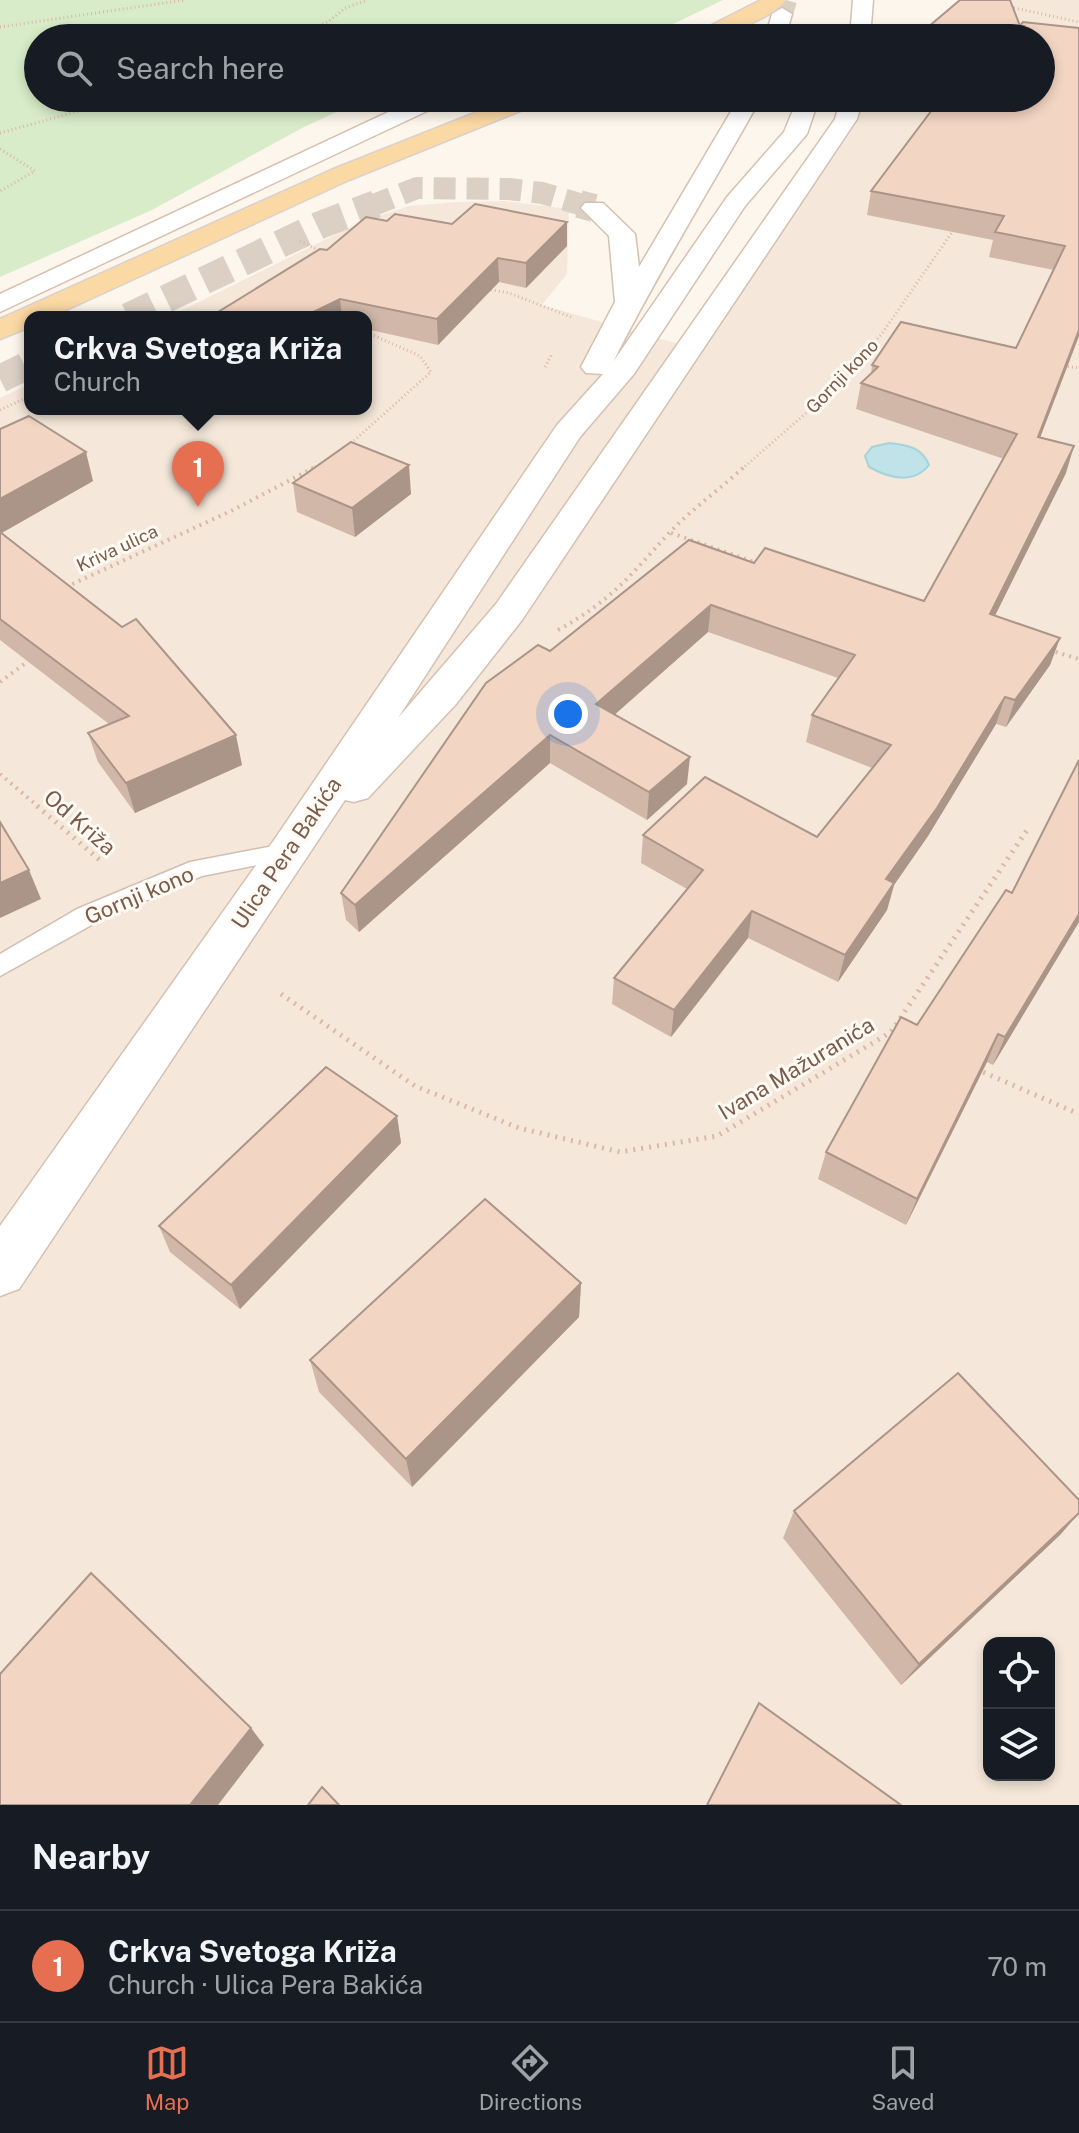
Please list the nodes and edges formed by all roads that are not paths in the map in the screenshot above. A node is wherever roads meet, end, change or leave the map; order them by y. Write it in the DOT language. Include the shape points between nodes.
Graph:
graph roads {
  1 [pos="863,0"];
  2 [pos="779,7"];
  3 [pos="732,24"];
  4 [pos="861,24"];
  5 [pos="406,112"];
  6 [pos="497,112"];
  7 [pos="742,112"];
  8 [pos="803,112"];
  9 [pos="848,112"];
  10 [pos="594,208"];
  11 [pos="629,302"];
  12 [pos="0,304"];
  13 [pos="42,311"];
  14 [pos="24,319"];
  15 [pos="0,330"];
  16 [pos="568,432"];
  17 [pos="289,851"];
  18 [pos="0,966"];
  19 [pos="0,1271"];
  1 -- 4 [label="main road"];
  2 -- 3 [label="main road"];
  5 -- 12 [label="main road"];
  6 -- 13 [label="main road" via="340,175"];
  7 -- 11 [label="main road"];
  8 -- 16 [label="main road" via="795,134 736,202 624,368"];
  9 -- 17 [label="main road" via="509,612 432,707"];
  10 -- 11 [label="main road" via="622,234"];
  11 -- 16 [label="main road"];
  14 -- 15 [label="main road"];
  16 -- 17 [label="main road, Ulica Pera Bakića"];
  17 -- 18 [label="lane, Gornji kono" via="198,868 86,916"];
  17 -- 19 [label="main road, Ulica Pera Bakića"];
}
